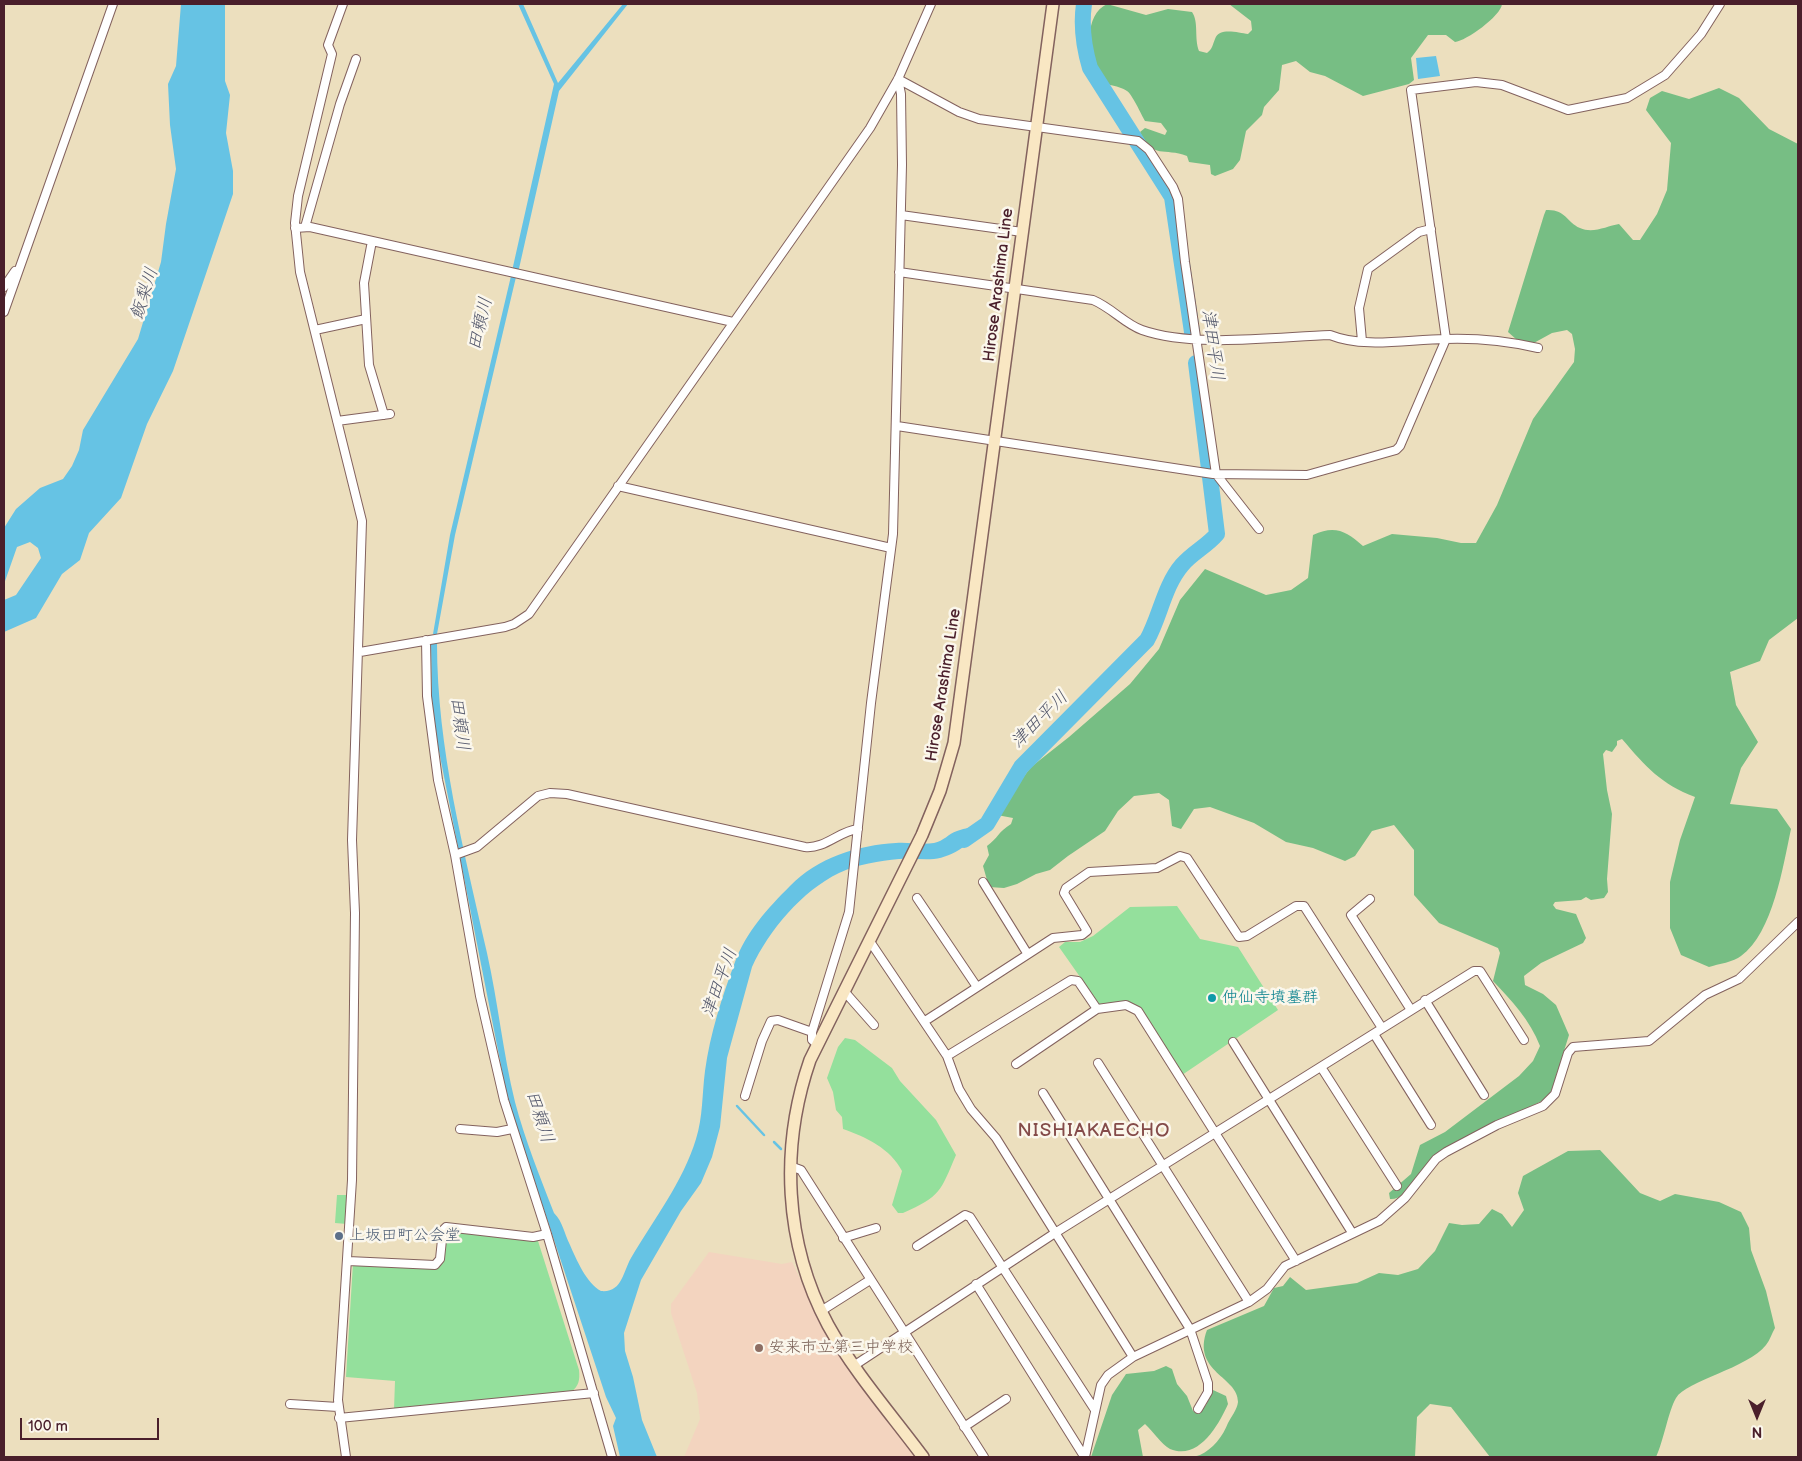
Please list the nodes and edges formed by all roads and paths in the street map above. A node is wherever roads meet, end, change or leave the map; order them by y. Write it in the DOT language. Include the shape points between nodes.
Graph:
graph roads {
  1 [pos="113,4"];
  2 [pos="343,4"];
  3 [pos="931,4"];
  4 [pos="1053,4"];
  5 [pos="1720,4"];
  6 [pos="356,59"];
  7 [pos="898,80"];
  8 [pos="1036,128"];
  9 [pos="901,215"];
  10 [pos="306,227"];
  11 [pos="295,228"];
  12 [pos="1431,229"];
  13 [pos="1022,232"];
  14 [pos="372,241"];
  15 [pos="22,261"];
  16 [pos="900,272"];
  17 [pos="4,287"];
  18 [pos="1015,289"];
  19 [pos="4,312"];
  20 [pos="366,319"];
  21 [pos="733,322"];
  22 [pos="315,330"];
  23 [pos="1446,338"];
  24 [pos="1193,339"];
  25 [pos="1362,341"];
  26 [pos="1538,348"];
  27 [pos="337,421"];
  28 [pos="897,426"];
  29 [pos="995,442"];
  30 [pos="1212,474"];
  31 [pos="618,486"];
  32 [pos="1259,529"];
  33 [pos="891,548"];
  34 [pos="428,640"];
  35 [pos="360,652"];
  36 [pos="858,829"];
  37 [pos="456,855"];
  38 [pos="983,882"];
  39 [pos="917,898"];
  40 [pos="1370,899"];
  41 [pos="1798,922"];
  42 [pos="869,940"];
  43 [pos="1027,953"];
  44 [pos="977,987"];
  45 [pos="844,991"];
  46 [pos="1425,1000"];
  47 [pos="1097,1009"];
  48 [pos="1411,1010"];
  49 [pos="925,1021"];
  50 [pos="874,1025"];
  51 [pos="1382,1028"];
  52 [pos="812,1032"];
  53 [pos="1374,1034"];
  54 [pos="1524,1040"];
  55 [pos="1233,1042"];
  56 [pos="817,1044"];
  57 [pos="947,1056"];
  58 [pos="1098,1063"];
  59 [pos="1016,1064"];
  60 [pos="1321,1066"];
  61 [pos="1043,1094"];
  62 [pos="1484,1095"];
  63 [pos="745,1096"];
  64 [pos="1268,1100"];
  65 [pos="1431,1125"];
  66 [pos="460,1129"];
  67 [pos="512,1129"];
  68 [pos="1216,1132"];
  69 [pos="790,1166"];
  70 [pos="1163,1166"];
  71 [pos="1397,1186"];
  72 [pos="1110,1200"];
  73 [pos="876,1228"];
  74 [pos="1351,1231"];
  75 [pos="1055,1233"];
  76 [pos="547,1234"];
  77 [pos="843,1238"];
  78 [pos="917,1246"];
  79 [pos="348,1260"];
  80 [pos="1296,1261"];
  81 [pos="1002,1267"];
  82 [pos="870,1280"];
  83 [pos="976,1284"];
  84 [pos="1249,1302"];
  85 [pos="821,1311"];
  86 [pos="1190,1329"];
  87 [pos="905,1331"];
  88 [pos="1133,1357"];
  89 [pos="855,1366"];
  90 [pos="594,1393"];
  91 [pos="1006,1399"];
  92 [pos="290,1404"];
  93 [pos="338,1408"];
  94 [pos="1198,1409"];
  95 [pos="1095,1410"];
  96 [pos="339,1418"];
  97 [pos="964,1427"];
  98 [pos="1085,1456"];
  99 [pos="346,1457"];
  100 [pos="612,1457"];
  101 [pos="923,1457"];
  102 [pos="984,1457"];
  1 -- 15 [label="street"];
  2 -- 11 [label="street" via="328,46 332,54 298,196"];
  3 -- 7 [label="street"];
  4 -- 8 [label="main road, Hirose Arashima Line"];
  5 -- 12 [label="street" via="1701,34 1665,76 1627,98 1568,110 1502,85 1476,82 1411,90"];
  6 -- 10 [label="street"];
  7 -- 8 [label="street" via="979,119"];
  7 -- 9 [label="street" via="902,94"];
  7 -- 21 [label="street" via="870,128"];
  8 -- 13 [label="main road, Hirose Arashima Line"];
  8 -- 24 [label="street" via="1135,141 1149,150 1178,200"];
  9 -- 13 [label="street"];
  9 -- 16 [label="street"];
  10 -- 11 [label="street"];
  10 -- 14 [label="street"];
  11 -- 22 [label="street" via="300,272"];
  12 -- 23 [label="street"];
  12 -- 25 [label="street" via="1419,232 1368,269 1359,308"];
  13 -- 18 [label="main road, Hirose Arashima Line"];
  14 -- 20 [label="street" via="364,283"];
  14 -- 21 [label="street"];
  15 -- 17 [label="street"];
  15 -- 19 [label="street"];
  16 -- 18 [label="street"];
  16 -- 28 [label="street"];
  18 -- 24 [label="street" via="1093,300 1108,306 1142,330"];
  18 -- 29 [label="main road, Hirose Arashima Line"];
  20 -- 22 [label="street"];
  20 -- 27 [label="street" via="370,370 387,414"];
  21 -- 31 [label="street"];
  22 -- 27 [label="street"];
  23 -- 25 [label="street"];
  23 -- 26 [label="street" via="1501,340"];
  23 -- 30 [label="street" via="1396,450 1307,475"];
  24 -- 25 [label="street" via="1330,335 1347,341"];
  24 -- 30 [label="street"];
  27 -- 35 [label="street" via="362,522"];
  28 -- 29 [label="street"];
  28 -- 33 [label="street"];
  29 -- 30 [label="street"];
  29 -- 42 [label="main road, Hirose Arashima Line" via="954,743 940,791 922,835"];
  30 -- 32 [label="street"];
  31 -- 33 [label="street"];
  31 -- 34 [label="street" via="529,614 505,627"];
  33 -- 36 [label="street"];
  34 -- 35 [label="street"];
  34 -- 37 [label="street" via="427,696 431,734"];
  35 -- 79 [label="street" via="352,840 355,954"];
  36 -- 37 [label="street" via="818,846 804,847 567,794 550,793 538,796 477,847"];
  36 -- 52 [label="street" via="847,920"];
  37 -- 67 [label="street" via="480,996"];
  38 -- 43 [label="street"];
  39 -- 44 [label="street"];
  40 -- 48 [label="street" via="1351,915"];
  41 -- 80 [label="street" via="1738,979 1705,995 1649,1041 1573,1047 1554,1094 1543,1106 1496,1125 1446,1152 1436,1159 1405,1198 1379,1221"];
  42 -- 45 [label="main road, Hirose Arashima Line"];
  42 -- 49 [label="street"];
  43 -- 44 [label="street"];
  43 -- 51 [label="street" via="1053,938 1082,935 1087,931 1064,893 1086,873 1157,868 1182,856 1187,858 1239,936 1246,936 1296,906 1304,906"];
  44 -- 49 [label="street"];
  45 -- 50 [label="street"];
  45 -- 56 [label="main road, Hirose Arashima Line"];
  46 -- 48 [label="street"];
  46 -- 54 [label="street" via="1479,970"];
  46 -- 62 [label="street"];
  47 -- 57 [label="street" via="1078,981 1071,980"];
  47 -- 59 [label="street"];
  47 -- 68 [label="street" via="1126,1005 1138,1011"];
  48 -- 51 [label="street"];
  49 -- 57 [label="street"];
  51 -- 53 [label="street"];
  52 -- 56 [label="street" via="812,1040"];
  52 -- 63 [label="street" via="778,1020 771,1021"];
  53 -- 60 [label="street"];
  53 -- 65 [label="street"];
  55 -- 64 [label="street"];
  56 -- 69 [label="main road, Hirose Arashima Line" via="798,1098"];
  57 -- 75 [label="street" via="959,1089 996,1138"];
  58 -- 70 [label="street"];
  60 -- 64 [label="street"];
  60 -- 71 [label="street"];
  61 -- 72 [label="street"];
  64 -- 68 [label="street"];
  64 -- 74 [label="street"];
  66 -- 67 [label="street" via="497,1132"];
  67 -- 76 [label="street"];
  68 -- 70 [label="street"];
  68 -- 80 [label="street"];
  69 -- 77 [label="street" via="801,1170"];
  69 -- 85 [label="main road, Hirose Arashima Line" via="797,1240"];
  70 -- 72 [label="street"];
  70 -- 84 [label="street"];
  72 -- 75 [label="street"];
  72 -- 86 [label="street"];
  73 -- 77 [label="street"];
  75 -- 81 [label="street"];
  75 -- 88 [label="street"];
  76 -- 79 [label="street" via="533,1237 446,1227 440,1259 435,1265"];
  76 -- 90 [label="street"];
  77 -- 82 [label="street"];
  78 -- 81 [label="street" via="965,1215 970,1217"];
  79 -- 93 [label="street"];
  80 -- 84 [label="street" via="1279,1271 1267,1289"];
  81 -- 83 [label="street"];
  81 -- 95 [label="street"];
  82 -- 85 [label="street"];
  82 -- 87 [label="street"];
  83 -- 87 [label="street"];
  83 -- 98 [label="street"];
  84 -- 86 [label="street"];
  85 -- 89 [label="main road, Hirose Arashima Line"];
  86 -- 88 [label="street"];
  86 -- 94 [label="street" via="1208,1383 1208,1392"];
  87 -- 89 [label="street"];
  87 -- 97 [label="street"];
  88 -- 95 [label="street" via="1104,1380"];
  89 -- 101 [label="main road, Hirose Arashima Line"];
  90 -- 96 [label="street"];
  90 -- 100 [label="street"];
  91 -- 97 [label="street"];
  92 -- 93 [label="street"];
  93 -- 96 [label="street"];
  95 -- 98 [label="street"];
  96 -- 99 [label="street"];
  97 -- 102 [label="street"];
}
